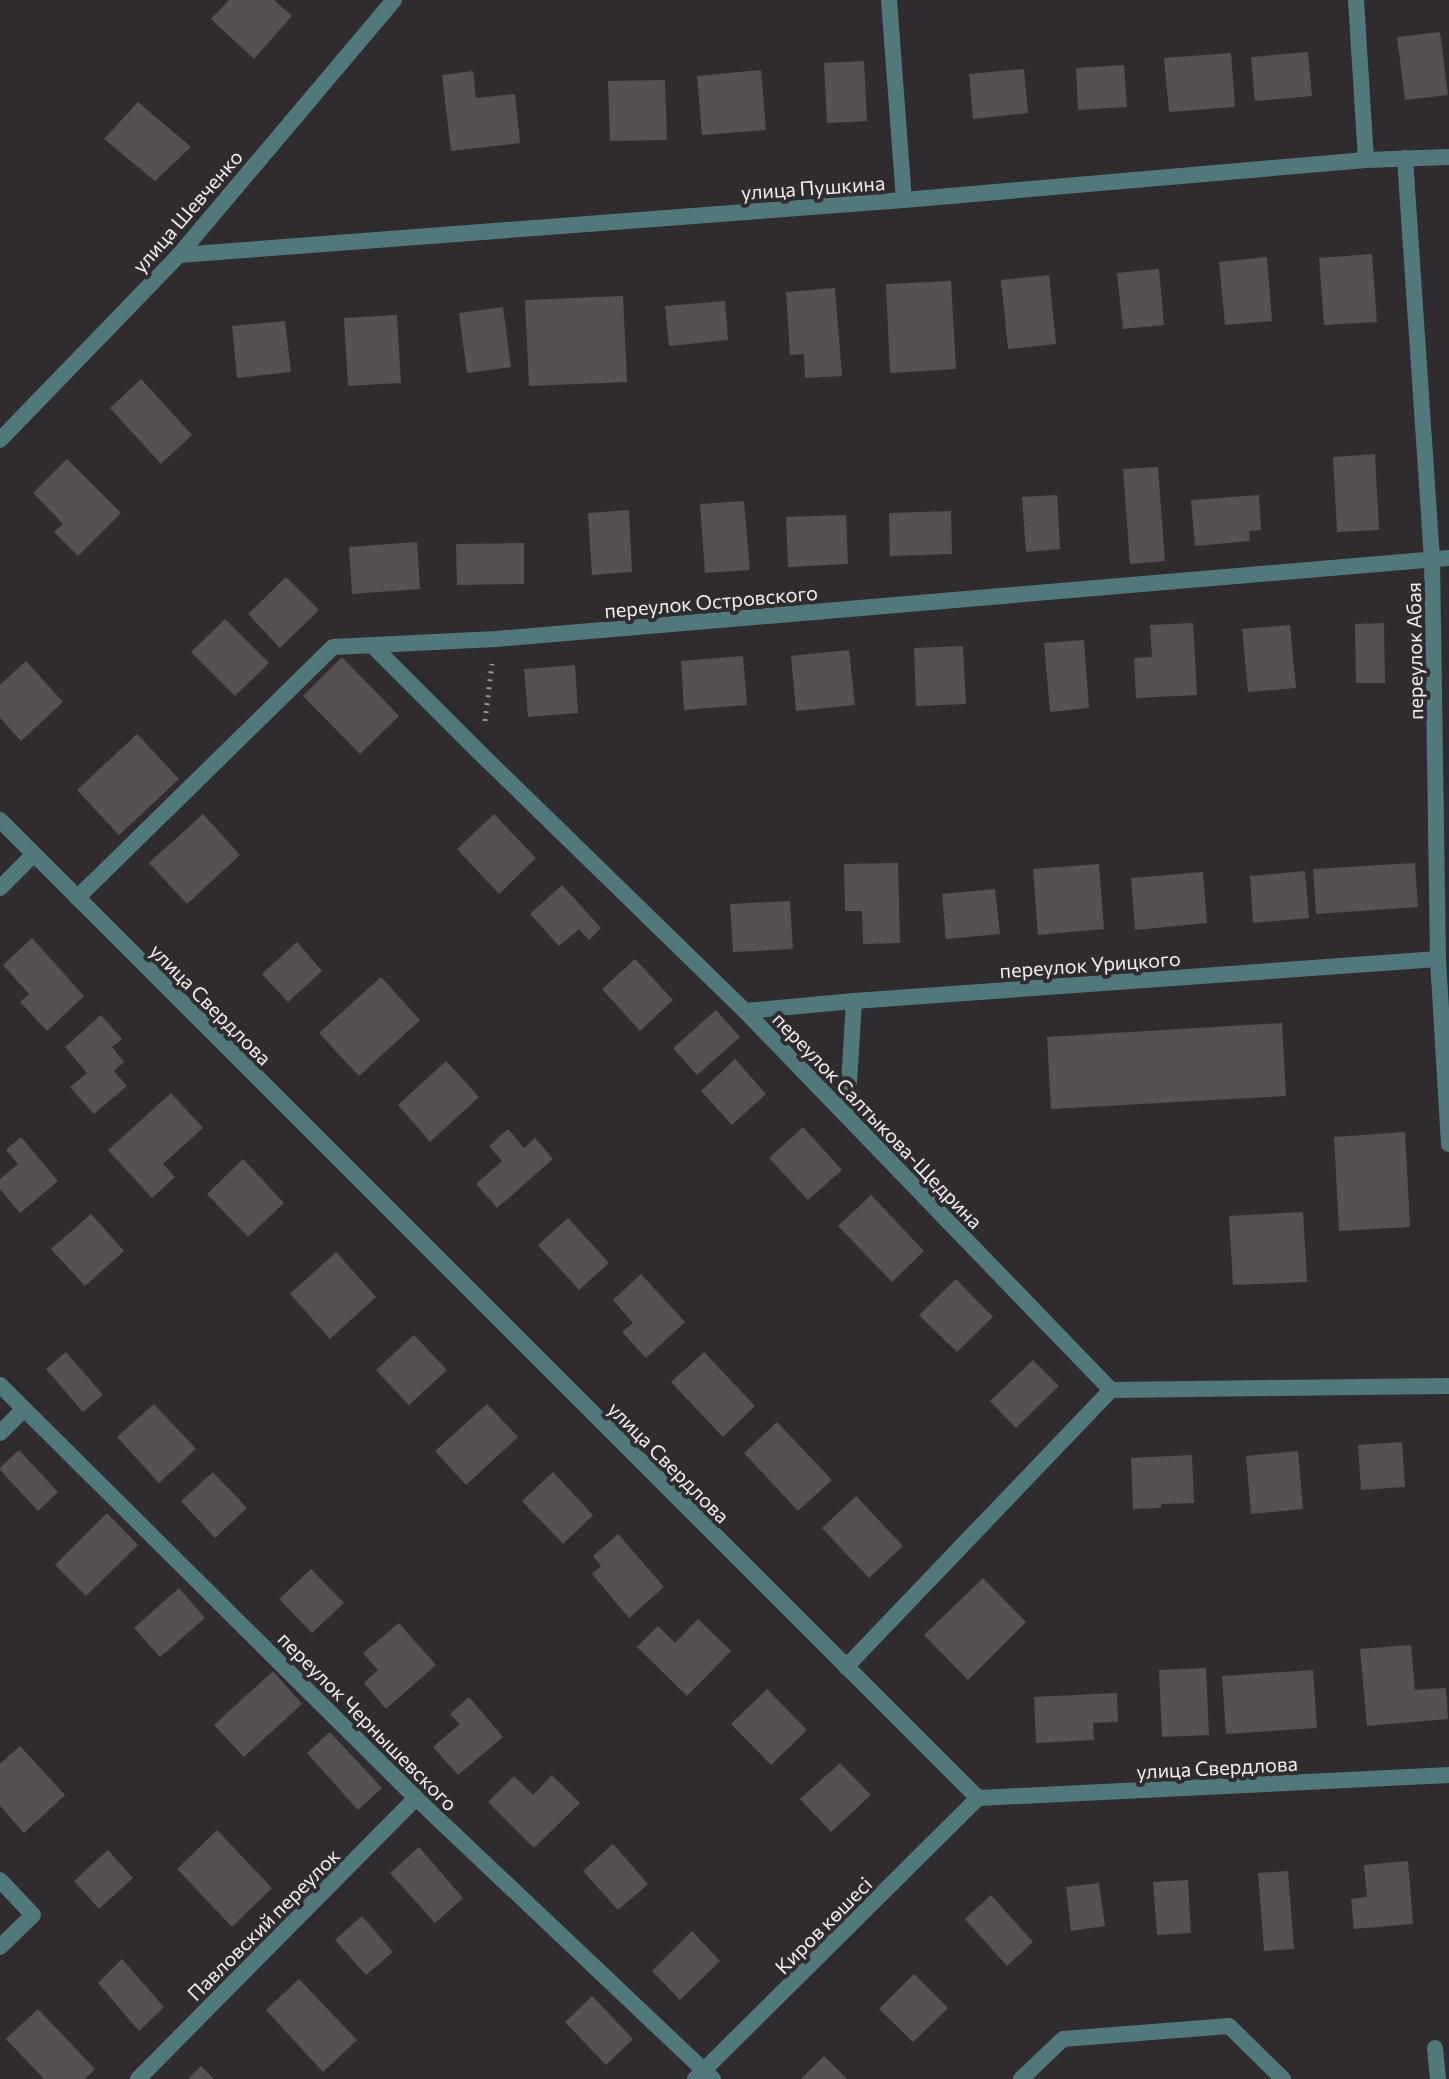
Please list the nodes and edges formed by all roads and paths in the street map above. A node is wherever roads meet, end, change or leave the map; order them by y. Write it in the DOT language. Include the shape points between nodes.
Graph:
graph roads {
  1 [pos="394,0"];
  2 [pos="889,0"];
  3 [pos="1356,0"];
  4 [pos="1449,157"];
  5 [pos="1405,158"];
  6 [pos="1366,160"];
  7 [pos="904,200"];
  8 [pos="179,255"];
  9 [pos="0,440"];
  10 [pos="1441,559"];
  11 [pos="496,639"];
  12 [pos="372,645"];
  13 [pos="481,754"];
  14 [pos="0,820"];
  15 [pos="34,854"];
  16 [pos="0,888"];
  17 [pos="77,898"];
  18 [pos="1438,959"];
  19 [pos="854,1001"];
  20 [pos="745,1011"];
  21 [pos="847,1115"];
  22 [pos="1449,1144"];
  23 [pos="0,1385"];
  24 [pos="1449,1386"];
  25 [pos="1111,1390"];
  26 [pos="24,1409"];
  27 [pos="0,1433"];
  28 [pos="846,1667"];
  29 [pos="1449,1775"];
  30 [pos="416,1798"];
  31 [pos="978,1798"];
  32 [pos="0,1880"];
  33 [pos="0,1947"];
  34 [pos="1435,2048"];
  35 [pos="704,2076"];
  36 [pos="138,2079"];
  37 [pos="1021,2079"];
  38 [pos="1283,2079"];
  39 [pos="1438,2079"];
  1 -- 8 [label="lane, улица Шевченко"];
  2 -- 7 [label="lane"];
  3 -- 6 [label="lane"];
  4 -- 5 [label="lane, улица Пушкина"];
  5 -- 6 [label="lane, улица Пушкина"];
  5 -- 10 [label="lane, переулок Абая"];
  6 -- 7 [label="lane, улица Пушкина"];
  7 -- 8 [label="lane, улица Пушкина"];
  8 -- 9 [label="lane, улица Шевченко"];
  10 -- 11 [label="lane, переулок Островского"];
  10 -- 18 [label="lane, переулок Абая"];
  11 -- 12 [label="lane, переулок Островского"];
  11 -- 13 [label="path"];
  12 -- 13 [label="lane, переулок Салтыкова-Щедрина"];
  12 -- 17 [label="lane, переулок Островского" via="333,647"];
  13 -- 20 [label="lane, переулок Салтыкова-Щедрина"];
  14 -- 15 [label="lane, улица Свердлова"];
  15 -- 16 [label="lane"];
  15 -- 17 [label="lane, улица Свердлова"];
  17 -- 28 [label="lane, улица Свердлова"];
  18 -- 19 [label="lane, переулок Урицкого"];
  18 -- 22 [label="lane, переулок Абая"];
  19 -- 20 [label="lane, переулок Урицкого"];
  19 -- 21 [label="lane"];
  20 -- 21 [label="lane, переулок Салтыкова-Щедрина"];
  21 -- 25 [label="lane, переулок Салтыкова-Щедрина"];
  23 -- 26 [label="lane, переулок Чернышевского"];
  24 -- 25 [label="lane"];
  25 -- 28 [label="lane"];
  26 -- 27 [label="lane"];
  26 -- 30 [label="lane, переулок Чернышевского"];
  28 -- 31 [label="lane, улица Свердлова"];
  29 -- 31 [label="lane, улица Свердлова"];
  30 -- 35 [label="lane, переулок Чернышевского"];
  30 -- 36 [label="lane, Павловский переулок"];
  31 -- 35 [label="lane, Киров көшесі"];
  32 -- 33 [label="lane" via="33,1915"];
  34 -- 39 [label="lane"];
  37 -- 38 [label="lane" via="1063,2039 1229,2026"];
}
